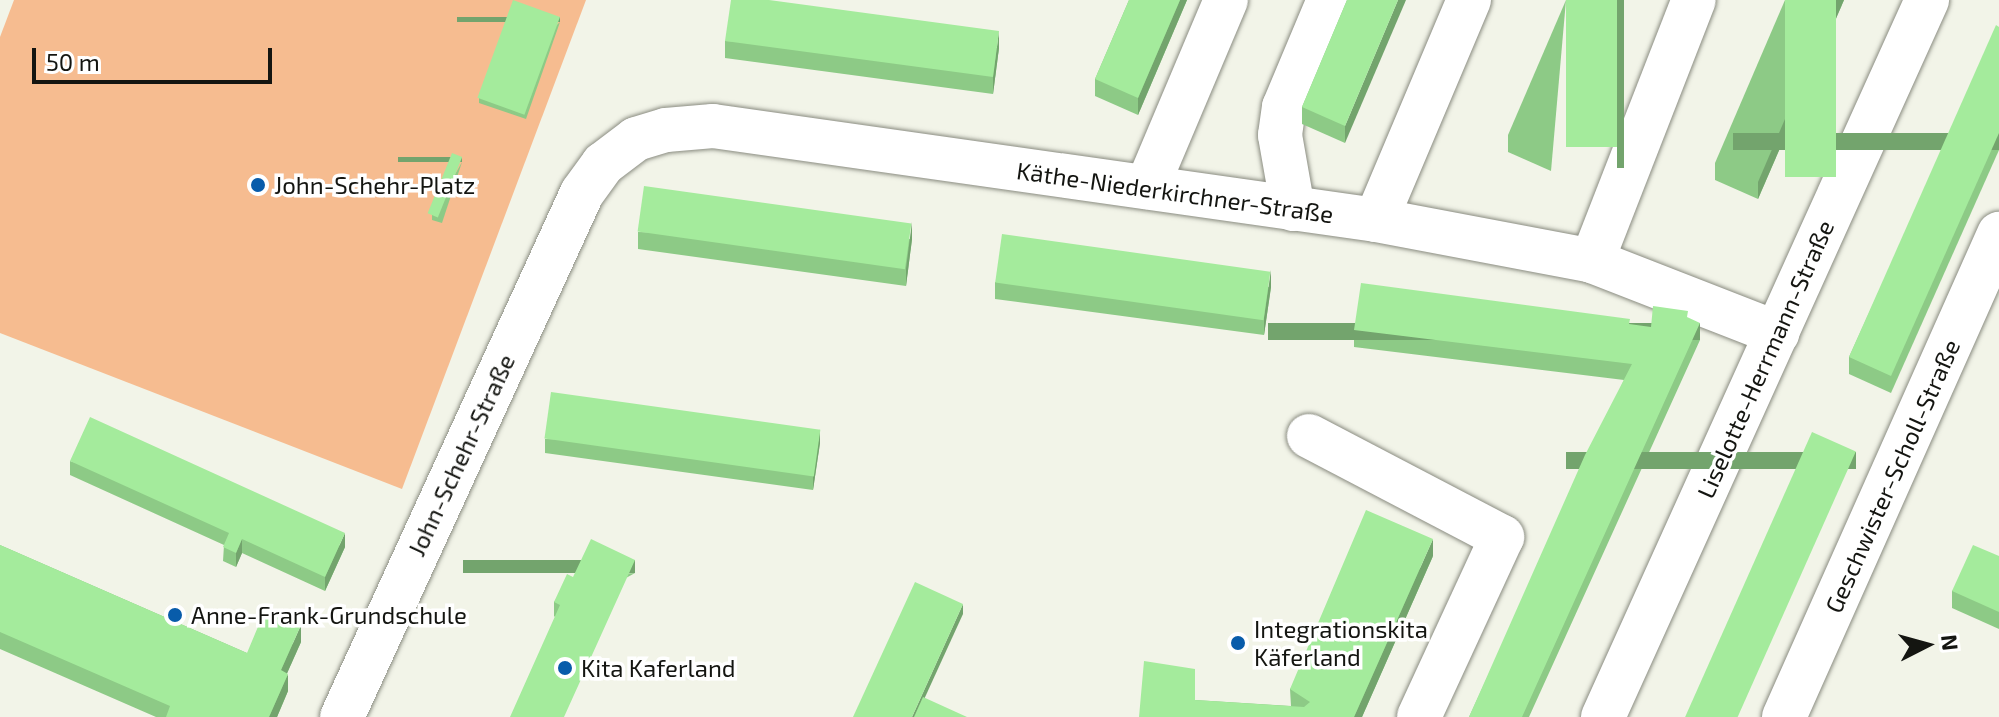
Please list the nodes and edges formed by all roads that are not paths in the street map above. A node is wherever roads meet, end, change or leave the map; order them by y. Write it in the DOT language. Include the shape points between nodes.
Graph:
graph roads {
  1 [pos="1226,0"];
  2 [pos="1329,0"];
  3 [pos="1469,0"];
  4 [pos="1694,0"];
  5 [pos="1927,0"];
  6 [pos="1147,187"];
  7 [pos="582,193"];
  8 [pos="1293,209"];
  9 [pos="1376,220"];
  10 [pos="1999,234"];
  11 [pos="1592,261"];
  12 [pos="1777,333"];
  13 [pos="1309,436"];
  14 [pos="342,717"];
  15 [pos="1419,717"];
  16 [pos="1603,717"];
  17 [pos="1784,717"];
  1 -- 6 [label="street"];
  2 -- 8 [label="street" via="1284,107 1280,135"];
  3 -- 9 [label="street"];
  4 -- 11 [label="street"];
  5 -- 12 [label="street, Liselotte-Herrmann-Straße"];
  6 -- 7 [label="street, Käthe-Niederkirchner-Straße" via="713,126 636,139 603,164"];
  6 -- 8 [label="street, Käthe-Niederkirchner-Straße"];
  7 -- 14 [label="street, John-Schehr-Straße"];
  8 -- 9 [label="street, Käthe-Niederkirchner-Straße"];
  9 -- 11 [label="street, Käthe-Niederkirchner-Straße"];
  10 -- 17 [label="street, Geschwister-Scholl-Straße"];
  11 -- 12 [label="street, Käthe-Niederkirchner-Straße"];
  12 -- 16 [label="street, Liselotte-Herrmann-Straße"];
  13 -- 15 [label="street" via="1502,537"];
}
